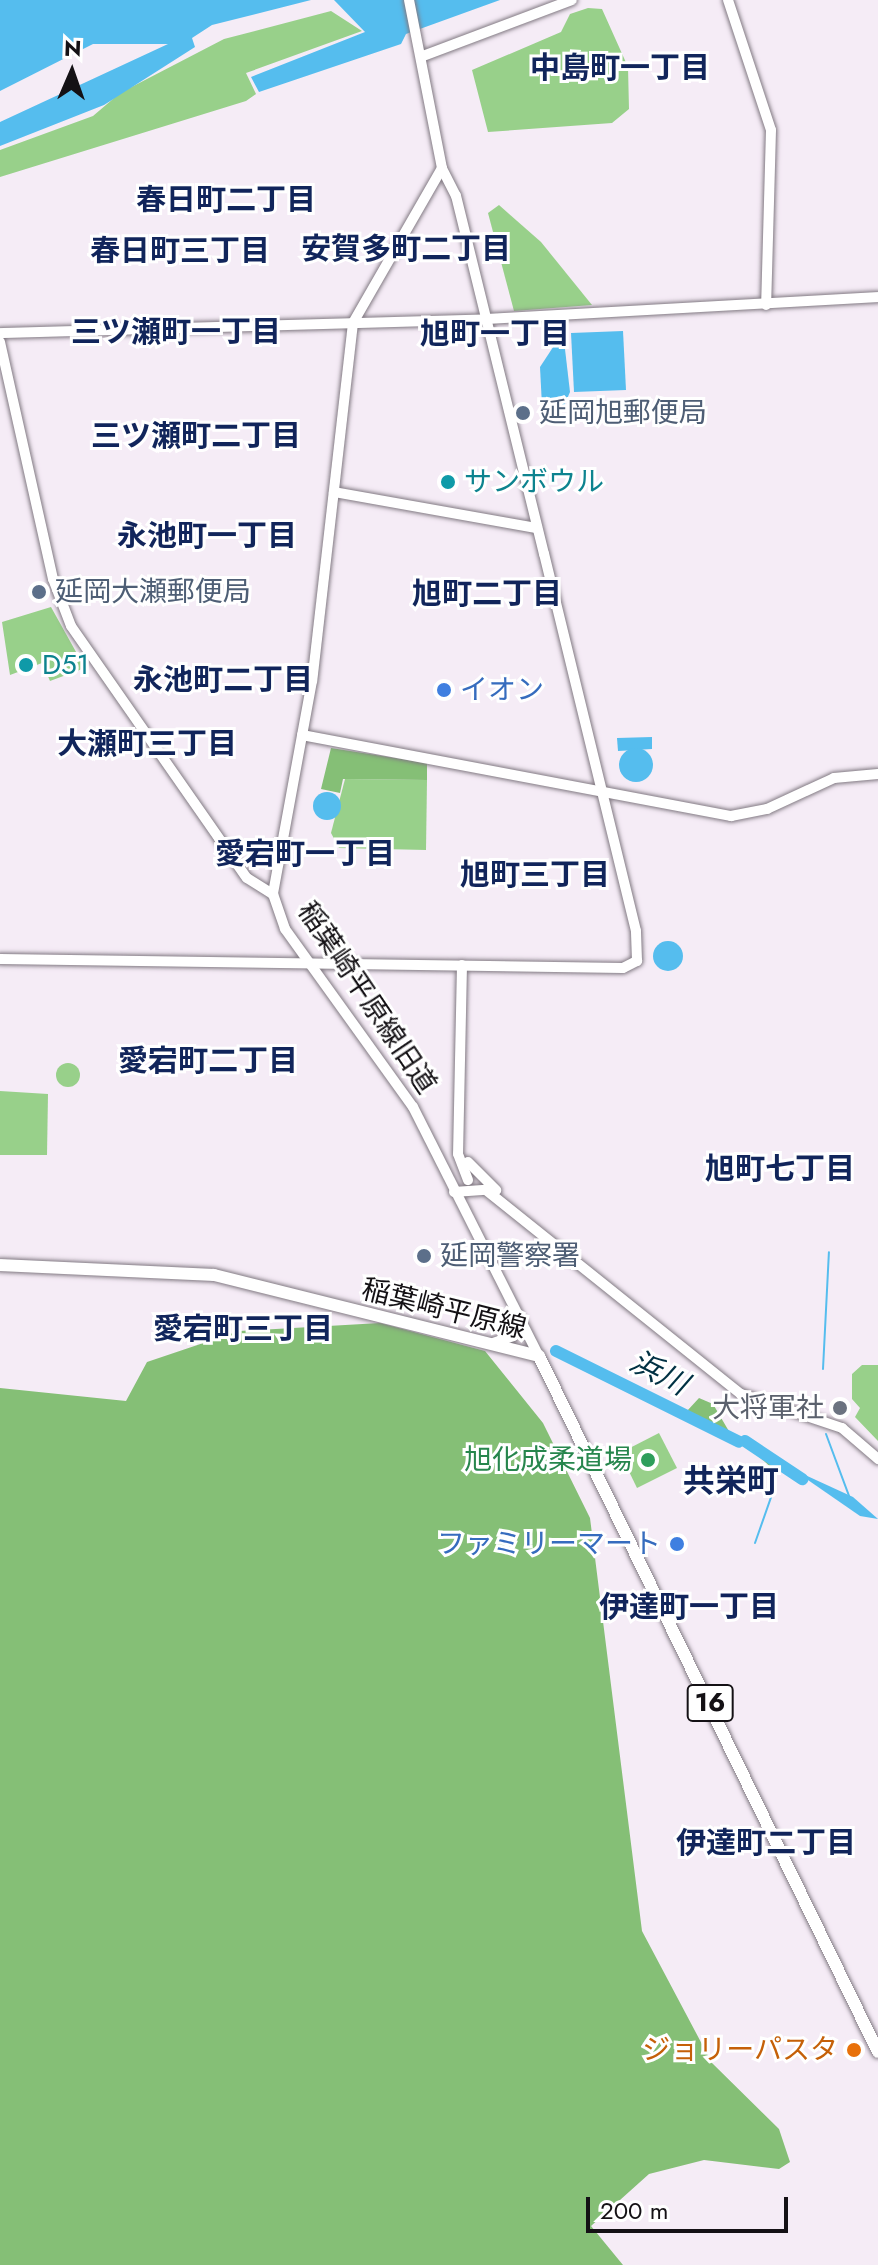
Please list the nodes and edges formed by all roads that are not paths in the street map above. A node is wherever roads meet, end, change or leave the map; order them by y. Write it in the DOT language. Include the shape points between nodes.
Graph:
graph roads {
  1 [pos="409,0"];
  2 [pos="572,0"];
  3 [pos="728,0"];
  4 [pos="423,56"];
  5 [pos="442,168"];
  6 [pos="873,297"];
  7 [pos="766,305"];
  8 [pos="487,319"];
  9 [pos="353,323"];
  10 [pos="0,333"];
  11 [pos="0,342"];
  12 [pos="334,492"];
  13 [pos="537,528"];
  14 [pos="302,735"];
  15 [pos="878,774"];
  16 [pos="601,790"];
  17 [pos="273,894"];
  18 [pos="0,959"];
  19 [pos="313,962"];
  20 [pos="462,965"];
  21 [pos="459,1151"];
  22 [pos="468,1180"];
  23 [pos="488,1183"];
  24 [pos="454,1192"];
  25 [pos="525,1221"];
  26 [pos="0,1265"];
  27 [pos="521,1322"];
  28 [pos="474,1342"];
  29 [pos="539,1356"];
  30 [pos="878,1459"];
  31 [pos="878,2052"];
  1 -- 4 [label="street"];
  2 -- 4 [label="street"];
  3 -- 7 [label="street" via="771,130"];
  4 -- 5 [label="street"];
  5 -- 8 [label="street" via="456,196"];
  5 -- 9 [label="street, 稲葉崎平原線旧道"];
  6 -- 7 [label="street"];
  7 -- 8 [label="street"];
  8 -- 9 [label="street"];
  8 -- 13 [label="street"];
  9 -- 10 [label="street"];
  9 -- 12 [label="street, 稲葉崎平原線旧道"];
  11 -- 17 [label="street" via="53,579 71,626 247,878"];
  12 -- 13 [label="street"];
  12 -- 14 [label="street, 稲葉崎平原線旧道"];
  13 -- 16 [label="street"];
  14 -- 16 [label="street"];
  14 -- 17 [label="street, 稲葉崎平原線旧道"];
  15 -- 16 [label="street" via="827,780 743,817"];
  16 -- 20 [label="street" via="637,961 623,968"];
  17 -- 19 [label="street, 稲葉崎平原線旧道" via="285,929"];
  18 -- 19 [label="street"];
  19 -- 20 [label="street"];
  19 -- 24 [label="street, 稲葉崎平原線旧道" via="413,1107"];
  20 -- 21 [label="street"];
  21 -- 22 [label="street"];
  21 -- 23 [label="street"];
  22 -- 23 [label="street"];
  22 -- 24 [label="street"];
  23 -- 25 [label="street"];
  24 -- 25 [label="street" via="480,1187"];
  24 -- 27 [label="street, 稲葉崎平原線旧道"];
  25 -- 30 [label="street" via="741,1394 842,1428"];
  26 -- 28 [label="main road, 稲葉崎平原線" via="214,1275"];
  27 -- 28 [label="street" via="507,1340"];
  27 -- 29 [label="street, 稲葉崎平原線旧道"];
  28 -- 29 [label="main road, 稲葉崎平原線"];
  29 -- 31 [label="main road, 稲葉崎平原線 / 16"];
}
